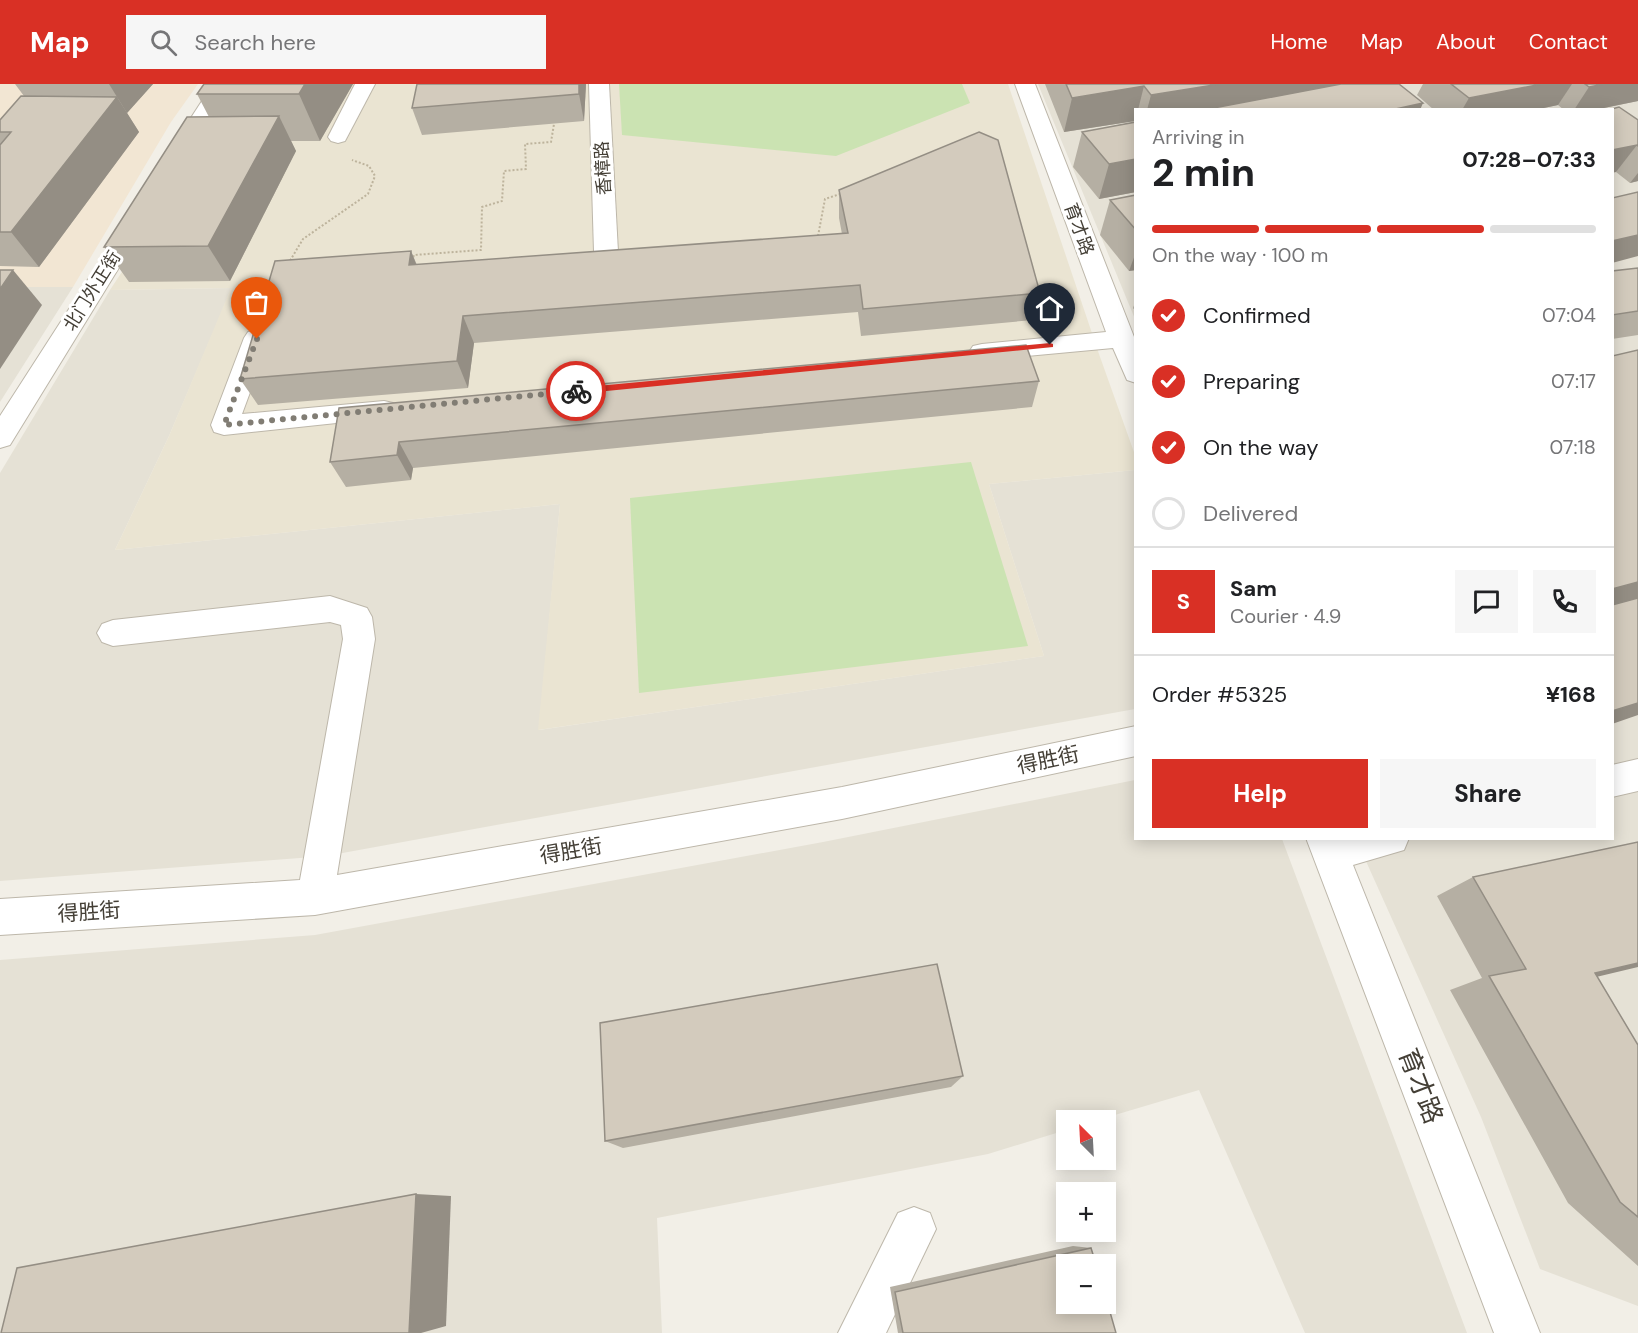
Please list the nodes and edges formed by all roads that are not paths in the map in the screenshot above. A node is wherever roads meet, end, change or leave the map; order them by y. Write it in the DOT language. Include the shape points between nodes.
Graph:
graph roads {
  1 [pos="223,84"];
  2 [pos="365,84"];
  3 [pos="598,84"];
  4 [pos="1025,84"];
  5 [pos="338,137"];
  6 [pos="167,173"];
  7 [pos="148,202"];
  8 [pos="630,250"];
  9 [pos="282,275"];
  10 [pos="1121,339"];
  11 [pos="956,354"];
  12 [pos="1134,369"];
  13 [pos="413,407"];
  14 [pos="0,438"];
  15 [pos="113,633"];
  16 [pos="1134,741"];
  17 [pos="1638,775"];
  18 [pos="1614,781"];
  19 [pos="1375,840"];
  20 [pos="1327,846"];
  21 [pos="315,897"];
  22 [pos="0,917"];
  23 [pos="914,1229"];
  24 [pos="861,1333"];
  25 [pos="1517,1333"];
  1 -- 6 [label="street"];
  2 -- 5 [label="street"];
  3 -- 8 [label="street, 香樟路" via="595,253"];
  4 -- 10 [label="street, 育才路" via="1062,154"];
  7 -- 14 [label="street, 北门外正街"];
  9 -- 13 [label="street" via="224,425"];
  10 -- 11 [label="street"];
  10 -- 12 [label="street, 育才路"];
  15 -- 21 [label="street" via="330,609 356,617 359,639"];
  16 -- 21 [label="street, 得胜街" via="842,803"];
  17 -- 18 [label="street"];
  19 -- 20 [label="street"];
  20 -- 25 [label="street, 育才路"];
  21 -- 22 [label="street, 得胜街"];
  23 -- 24 [label="street"];
}
